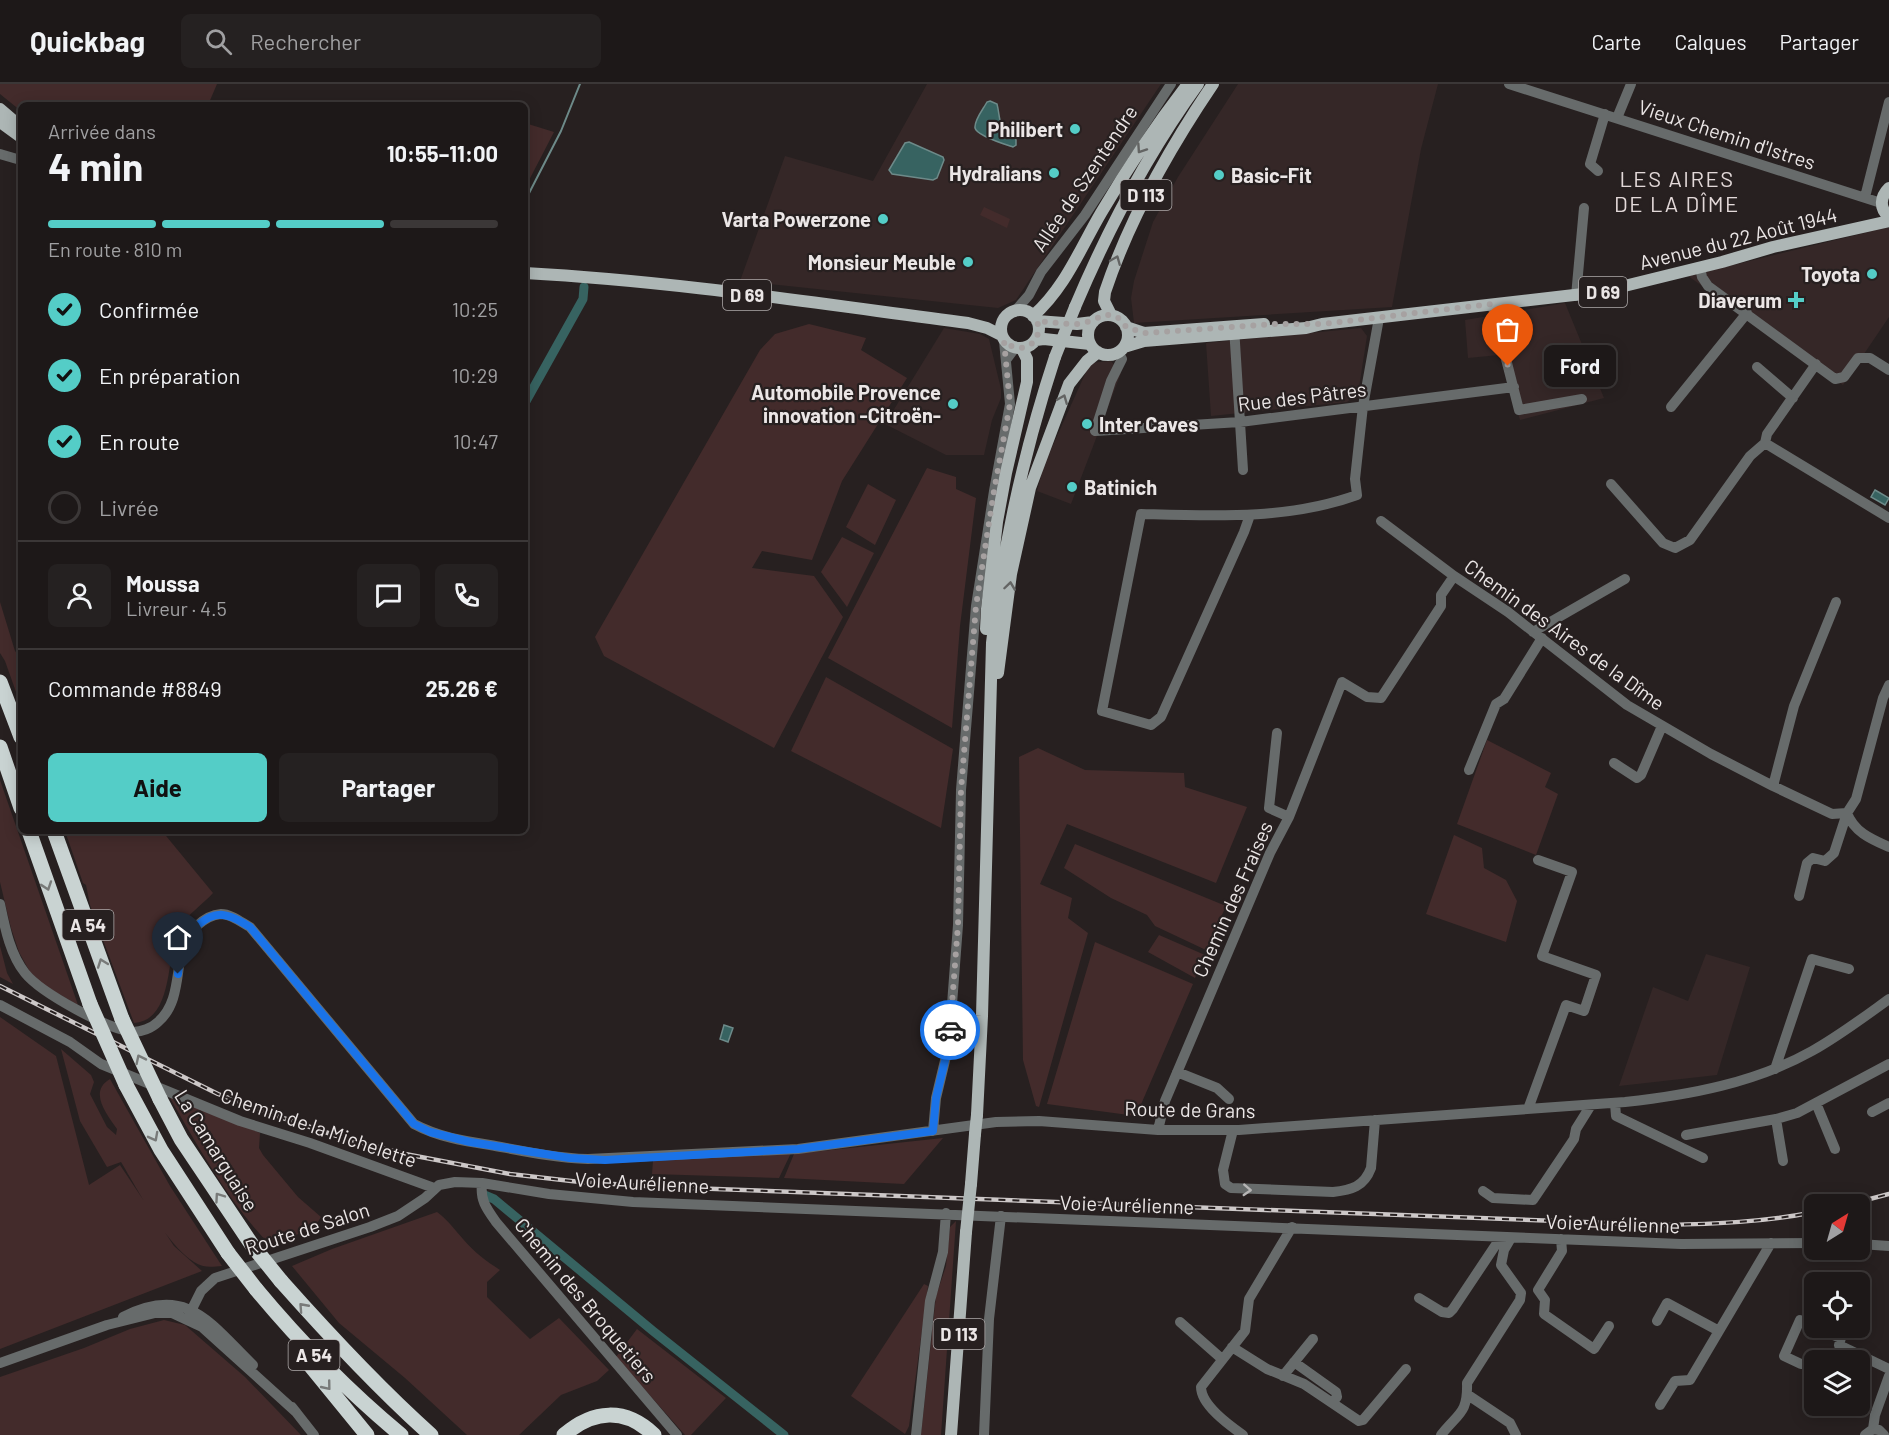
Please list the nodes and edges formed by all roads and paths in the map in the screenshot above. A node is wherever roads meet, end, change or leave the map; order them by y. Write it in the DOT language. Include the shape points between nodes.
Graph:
graph roads {
  1 [pos="1171,84"];
  2 [pos="1188,84"];
  3 [pos="1197,84"];
  4 [pos="1213,84"];
  5 [pos="1511,84"];
  6 [pos="1630,84"];
  7 [pos="1889,102"];
  8 [pos="0,109"];
  9 [pos="1605,114"];
  10 [pos="1617,118"];
  11 [pos="0,122"];
  12 [pos="18,124"];
  13 [pos="18,134"];
  14 [pos="0,154"];
  15 [pos="17,159"];
  16 [pos="1598,171"];
  17 [pos="1865,197"];
  18 [pos="1584,208"];
  19 [pos="1885,208"];
  20 [pos="1700,267"];
  21 [pos="528,273"];
  22 [pos="1029,294"];
  23 [pos="1576,297"];
  24 [pos="1492,304"];
  25 [pos="1016,310"];
  26 [pos="1747,313"];
  27 [pos="1111,315"];
  28 [pos="1033,316"];
  29 [pos="1379,318"];
  30 [pos="1004,319"];
  31 [pos="1093,322"];
  32 [pos="968,323"];
  33 [pos="1126,327"];
  34 [pos="1234,330"];
  35 [pos="1205,333"];
  36 [pos="1036,340"];
  37 [pos="1011,343"];
  38 [pos="1094,348"];
  39 [pos="1121,349"];
  40 [pos="1816,364"];
  41 [pos="1757,367"];
  42 [pos="1889,370"];
  43 [pos="1698,374"];
  44 [pos="1685,379"];
  45 [pos="1514,387"];
  46 [pos="1793,398"];
  47 [pos="1582,399"];
  48 [pos="1363,406"];
  49 [pos="1671,407"];
  50 [pos="1240,422"];
  51 [pos="1765,443"];
  52 [pos="1243,470"];
  53 [pos="1611,484"];
  54 [pos="1250,514"];
  55 [pos="1234,516"];
  56 [pos="1889,518"];
  57 [pos="1381,521"];
  58 [pos="1244,532"];
  59 [pos="1454,576"];
  60 [pos="1625,579"];
  61 [pos="1836,602"];
  62 [pos="1537,635"];
  63 [pos="992,643"];
  64 [pos="0,682"];
  65 [pos="1889,685"];
  66 [pos="991,706"];
  67 [pos="1662,726"];
  68 [pos="18,729"];
  69 [pos="1277,733"];
  70 [pos="0,747"];
  71 [pos="1614,763"];
  72 [pos="1469,770"];
  73 [pos="1773,786"];
  74 [pos="18,799"];
  75 [pos="1847,813"];
  76 [pos="1289,817"];
  77 [pos="30,834"];
  78 [pos="55,834"];
  79 [pos="1889,847"];
  80 [pos="1538,860"];
  81 [pos="1799,896"];
  82 [pos="0,904"];
  83 [pos="1849,969"];
  84 [pos="1889,999"];
  85 [pos="0,1005"];
  86 [pos="1889,1065"];
  87 [pos="1775,1069"];
  88 [pos="1177,1072"];
  89 [pos="1229,1099"];
  90 [pos="1615,1103"];
  91 [pos="1816,1103"];
  92 [pos="1889,1103"];
  93 [pos="1592,1105"];
  94 [pos="1528,1109"];
  95 [pos="1872,1112"];
  96 [pos="1776,1119"];
  97 [pos="1375,1120"];
  98 [pos="1158,1130"];
  99 [pos="1233,1130"];
  100 [pos="933,1131"];
  101 [pos="1686,1135"];
  102 [pos="1835,1149"];
  103 [pos="1703,1158"];
  104 [pos="1783,1161"];
  105 [pos="482,1183"];
  106 [pos="437,1186"];
  107 [pos="1484,1191"];
  108 [pos="946,1214"];
  109 [pos="1001,1216"];
  110 [pos="1292,1227"];
  111 [pos="1506,1238"];
  112 [pos="1561,1239"];
  113 [pos="1771,1243"];
  114 [pos="1804,1243"];
  115 [pos="1870,1245"];
  116 [pos="1889,1246"];
  117 [pos="255,1290"];
  118 [pos="1419,1298"];
  119 [pos="189,1314"];
  120 [pos="1657,1321"];
  121 [pos="1180,1322"];
  122 [pos="1804,1322"];
  123 [pos="1609,1326"];
  124 [pos="1719,1331"];
  125 [pos="1840,1338"];
  126 [pos="1313,1339"];
  127 [pos="1232,1347"];
  128 [pos="1222,1359"];
  129 [pos="1294,1362"];
  130 [pos="0,1363"];
  131 [pos="1801,1364"];
  132 [pos="1406,1369"];
  133 [pos="1889,1369"];
  134 [pos="1283,1376"];
  135 [pos="1889,1376"];
  136 [pos="386,1395"];
  137 [pos="1468,1395"];
  138 [pos="1333,1402"];
  139 [pos="1660,1405"];
  140 [pos="1878,1432"];
  141 [pos="314,1435"];
  142 [pos="367,1435"];
  143 [pos="402,1435"];
  144 [pos="431,1435"];
  145 [pos="440,1435"];
  146 [pos="564,1435"];
  147 [pos="576,1435"];
  148 [pos="642,1435"];
  149 [pos="654,1435"];
  150 [pos="677,1435"];
  151 [pos="916,1435"];
  152 [pos="951,1435"];
  153 [pos="984,1435"];
  154 [pos="1243,1435"];
  155 [pos="1441,1435"];
  156 [pos="1516,1435"];
  1 -- 22 [label="street, Allée de Szentendre"];
  2 -- 28 [label="main road, one-way" via="1125,174 1058,290"];
  3 -- 63 [label="main road, D 113, bridge" via="1111,227 1055,357 1030,436 1011,516"];
  27 -- 4 [label="main road, D 113, one-way" via="1104,301 1105,292 1130,226"];
  5 -- 9 [label="street, Vieux Chemin d'Istres"];
  6 -- 10 [label="street"];
  7 -- 17 [label="street"];
  8 -- 12 [label="main road"];
  9 -- 10 [label="street, Vieux Chemin d'Istres"];
  9 -- 16 [label="street" via="1590,164"];
  10 -- 17 [label="street, Vieux Chemin d'Istres"];
  11 -- 13 [label="main road"];
  14 -- 15 [label="street"];
  17 -- 19 [label="street"];
  18 -- 23 [label="street"];
  19 -- 20 [label="main road, Avenue du 22 Août 1944 / D 69" via="1773,247"];
  20 -- 23 [label="main road, Avenue du 22 Août 1944 / D 69"];
  20 -- 26 [label="street" via="1708,286"];
  21 -- 32 [label="main road, D 69" via="665,284"];
  22 -- 25 [label="street, Allée de Szentendre"];
  22 -- 28 [label="street"];
  23 -- 24 [label="main road, Avenue du 22 Août 1944 / D 69"];
  24 -- 29 [label="main road, Avenue du 22 Août 1944 / D 69"];
  24 -- 45 [label="street"];
  25 -- 28 [label="main road"];
  25 -- 30 [label="main road"];
  26 -- 40 [label="street"];
  26 -- 43 [label="street"];
  27 -- 31 [label="main road"];
  27 -- 33 [label="main road"];
  28 -- 31 [label="main road" via="1077,324"];
  28 -- 36 [label="main road" via="1039,331"];
  29 -- 34 [label="main road, Avenue du 22 Août 1944 / D 69" via="1306,328"];
  29 -- 48 [label="street"];
  30 -- 32 [label="main road, D 69"];
  30 -- 37 [label="main road" via="1001,324"];
  31 -- 38 [label="main road" via="1088,332"];
  32 -- 37 [label="main road, D 69" via="987,328"];
  33 -- 35 [label="main road, Avenue du 22 Août 1944 / D 69" via="1144,333"];
  33 -- 39 [label="main road" via="1127,340"];
  34 -- 35 [label="main road, Avenue du 22 Août 1944 / D 69"];
  34 -- 50 [label="street"];
  35 -- 39 [label="main road, Avenue du 22 Août 1944 / D 69" via="1144,341"];
  36 -- 37 [label="main road" via="1027,347"];
  36 -- 38 [label="main road"];
  37 -- 63 [label="main road" via="1027,359 1027,382 1002,492 987,609 986,634"];
  37 -- 100 [label="street" via="1005,360 1010,404 976,606 961,790 958,925 949,1044 936,1098"];
  38 -- 39 [label="main road" via="1108,354"];
  66 -- 38 [label="main road, one-way" via="1013,564 1030,488 1069,384"];
  39 -- 50 [label="street, Rue des Pâtres" via="1122,359 1095,431"];
  40 -- 42 [label="street" via="1835,378 1844,377 1858,358 1870,358"];
  40 -- 46 [label="street"];
  41 -- 46 [label="street"];
  43 -- 44 [label="street" via="1691,373"];
  43 -- 49 [label="street"];
  45 -- 47 [label="street" via="1519,410"];
  45 -- 48 [label="street, Rue des Pâtres"];
  46 -- 51 [label="street" via="1767,434"];
  48 -- 50 [label="street, Rue des Pâtres"];
  48 -- 54 [label="street" via="1355,479 1357,495 1333,504"];
  50 -- 52 [label="street"];
  51 -- 53 [label="street" via="1749,456 1690,540 1676,548 1663,543"];
  51 -- 56 [label="street"];
  54 -- 55 [label="street"];
  54 -- 58 [label="street"];
  55 -- 58 [label="street"];
  55 -- 58 [label="street" via="1141,514 1102,711 1151,725 1161,717"];
  57 -- 59 [label="street, Chemin des Aires de la Dîme"];
  59 -- 62 [label="street, Chemin des Aires de la Dîme"];
  59 -- 76 [label="street, Chemin des Fraises" via="1441,595 1441,606 1381,698 1367,697 1341,682"];
  60 -- 62 [label="street"];
  61 -- 73 [label="street" via="1794,706"];
  62 -- 67 [label="street, Chemin des Aires de la Dîme" via="1627,705"];
  62 -- 72 [label="street" via="1504,699 1496,704"];
  63 -- 66 [label="main road, D 113"];
  64 -- 68 [label="highway"];
  65 -- 75 [label="street" via="1856,799"];
  66 -- 152 [label="main road, D 113, bridge" via="982,1016"];
  67 -- 71 [label="street" via="1641,775 1636,778"];
  67 -- 73 [label="street, Chemin des Aires de la Dîme"];
  69 -- 76 [label="street" via="1269,808"];
  70 -- 74 [label="highway"];
  73 -- 75 [label="street, Chemin des Aires de la Dîme" via="1832,814"];
  75 -- 79 [label="street" via="1851,823 1867,837"];
  75 -- 81 [label="street" via="1832,856 1825,861 1813,858 1807,863"];
  76 -- 88 [label="street, Chemin des Fraises"];
  77 -- 117 [label="highway, A 54, one-way, bridge" via="90,1004 126,1085 167,1160"];
  136 -- 78 [label="highway, La Camarguaise / A 54, one-way, bridge" via="281,1281 194,1158 160,1099 122,1018"];
  80 -- 94 [label="street" via="1572,872 1542,956 1596,975 1584,1011 1566,1005"];
  82 -- 100 [label="street, Route de Grans" via="16,958 38,986 76,1009 135,1032 157,1024 167,1012 176,991 182,947 188,936 203,920 220,914 234,918 250,927 414,1124 470,1142 605,1160 798,1149"];
  83 -- 87 [label="street" via="1812,959"];
  84 -- 87 [label="street, Route de Grans" via="1834,1038"];
  85 -- 106 [label="street, Chemin de la Michelette" via="48,1029 101,1064 240,1121"];
  86 -- 91 [label="street"];
  87 -- 90 [label="street, Route de Grans" via="1685,1095"];
  88 -- 89 [label="street" via="1217,1088"];
  88 -- 98 [label="street, Chemin des Fraises"];
  90 -- 93 [label="street, Route de Grans"];
  90 -- 103 [label="street" via="1616,1116"];
  91 -- 96 [label="street"];
  91 -- 102 [label="street"];
  92 -- 95 [label="street"];
  93 -- 94 [label="street, Route de Grans"];
  93 -- 107 [label="street" via="1533,1200 1493,1198"];
  94 -- 97 [label="street, Route de Grans"];
  96 -- 101 [label="street"];
  96 -- 104 [label="street"];
  97 -- 99 [label="street, Route de Grans"];
  99 -- 97 [label="street, one-way" via="1223,1170 1225,1184 1231,1188 1348,1191 1368,1176"];
  98 -- 99 [label="street, Route de Grans"];
  98 -- 100 [label="street, Route de Grans" via="1039,1121 996,1122"];
  105 -- 106 [label="street, Voie Aurélienne"];
  105 -- 108 [label="street, Voie Aurélienne" via="633,1202"];
  105 -- 150 [label="street, Chemin des Broquetiers" via="484,1205 496,1222"];
  106 -- 119 [label="street, Route de Salon" via="398,1216 215,1278 201,1291"];
  108 -- 109 [label="street, Voie Aurélienne"];
  108 -- 151 [label="street" via="943,1252 930,1301"];
  109 -- 110 [label="street, Voie Aurélienne"];
  109 -- 153 [label="street" via="989,1319"];
  110 -- 111 [label="street, Voie Aurélienne"];
  110 -- 127 [label="street" via="1249,1299 1245,1331"];
  111 -- 112 [label="street, Voie Aurélienne"];
  111 -- 118 [label="street" via="1449,1313"];
  111 -- 137 [label="street" via="1501,1265 1521,1293 1520,1300 1467,1383"];
  112 -- 113 [label="street, Voie Aurélienne"];
  112 -- 123 [label="street" via="1562,1251 1538,1290 1545,1300 1544,1314 1594,1349"];
  113 -- 114 [label="street, Voie Aurélienne"];
  113 -- 124 [label="street"];
  115 -- 116 [label="street"];
  117 -- 142 [label="highway, one-way" via="274,1322"];
  117 -- 143 [label="highway, A 54" via="329,1370"];
  119 -- 130 [label="street" via="154,1313 107,1325"];
  119 -- 141 [label="street" via="297,1412"];
  120 -- 124 [label="street" via="1667,1303"];
  121 -- 128 [label="street"];
  122 -- 131 [label="street" via="1800,1320 1784,1356"];
  124 -- 139 [label="street" via="1690,1380 1674,1381"];
  125 -- 133 [label="street" via="1839,1345"];
  126 -- 129 [label="street"];
  127 -- 128 [label="street"];
  127 -- 134 [label="street"];
  128 -- 154 [label="street" via="1201,1387 1201,1393 1223,1422"];
  129 -- 134 [label="street"];
  129 -- 138 [label="street" via="1336,1392"];
  132 -- 138 [label="street" via="1361,1421"];
  134 -- 138 [label="street"];
  135 -- 140 [label="street" via="1877,1410"];
  136 -- 144 [label="highway, La Camarguaise / A 54"];
  136 -- 145 [label="highway"];
  137 -- 155 [label="street" via="1460,1414"];
  137 -- 156 [label="street" via="1510,1423"];
  146 -- 149 [label="highway" via="577,1424 605,1414 631,1419"];
  147 -- 148 [label="highway" via="585,1428 603,1424 622,1424"];
}
